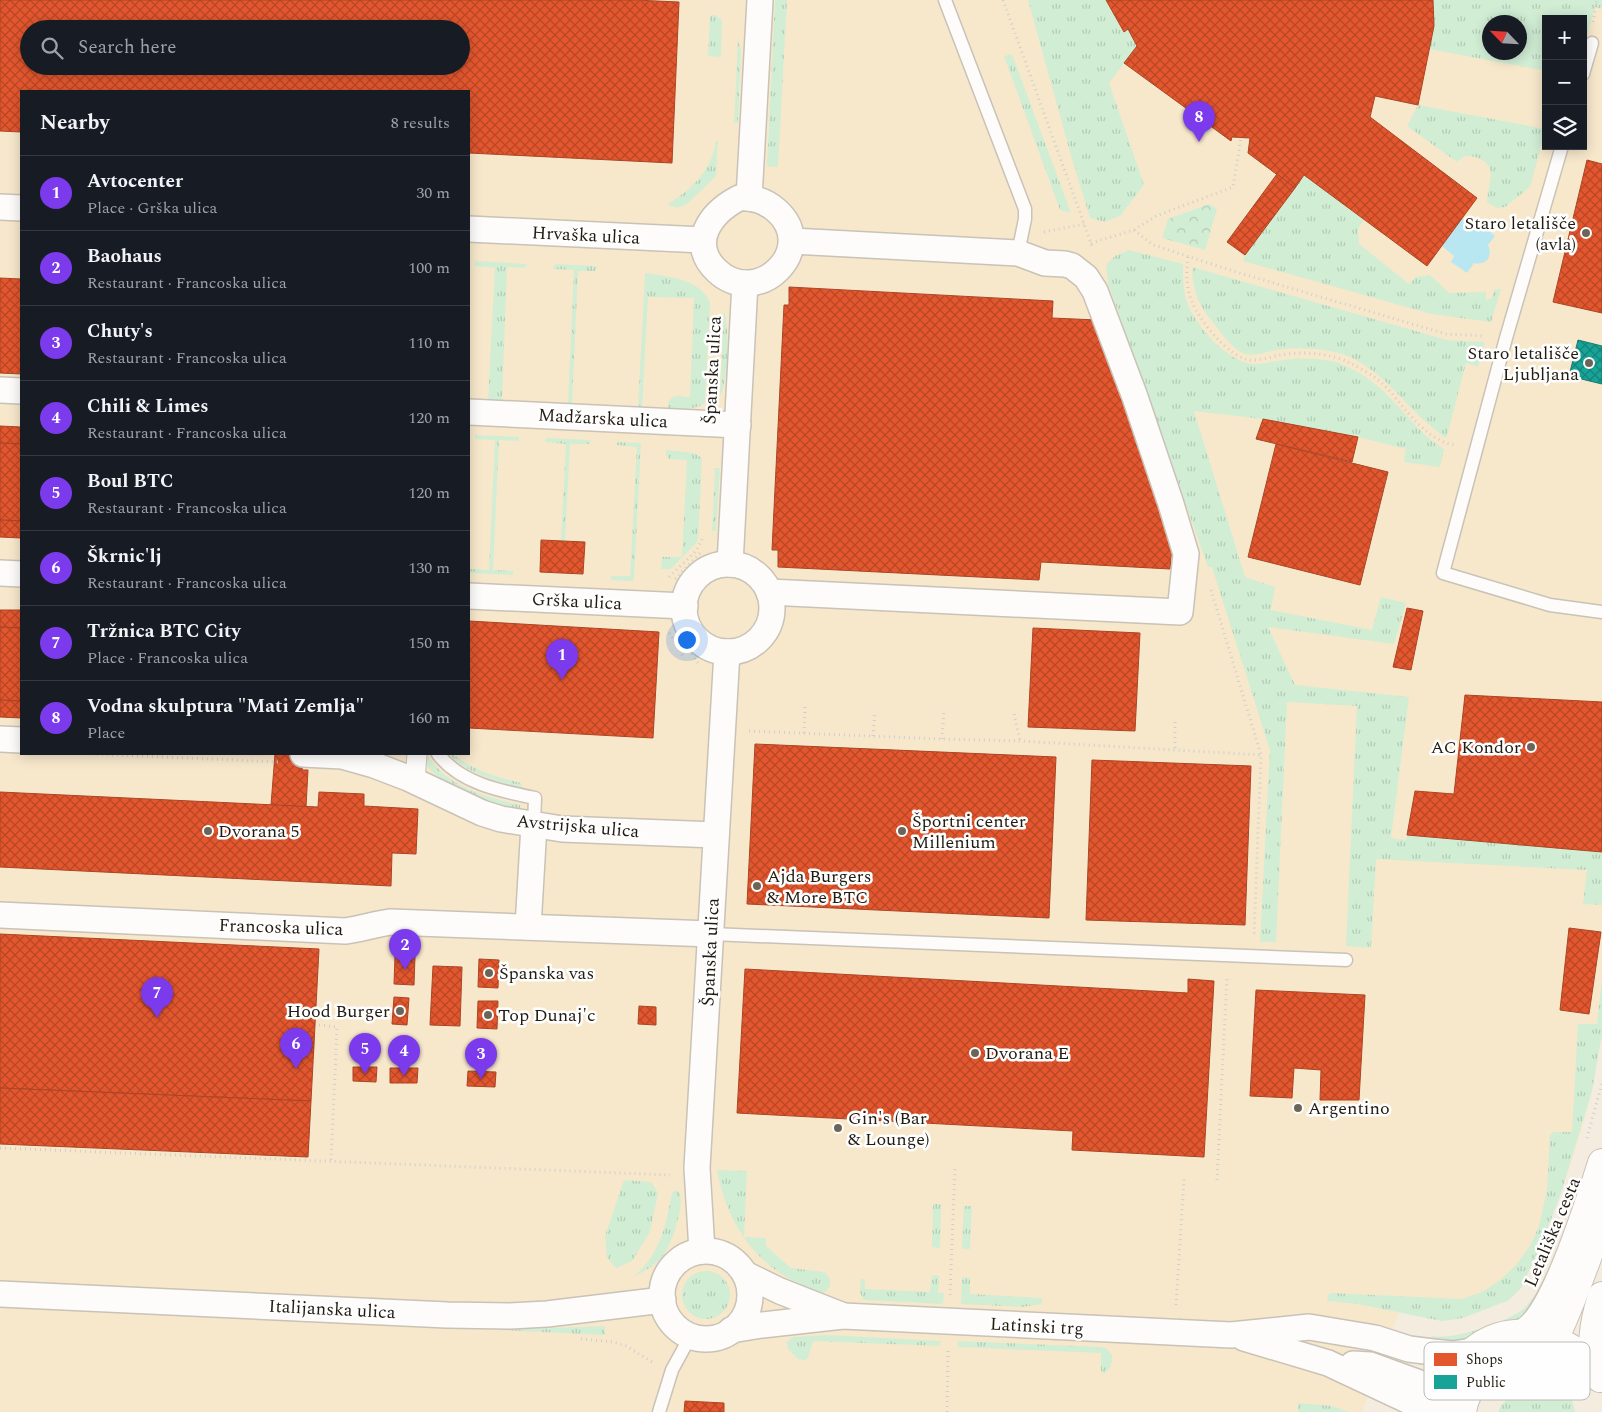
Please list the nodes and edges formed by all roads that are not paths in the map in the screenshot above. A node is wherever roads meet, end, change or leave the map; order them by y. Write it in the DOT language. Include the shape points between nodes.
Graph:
graph roads {
  1 [pos="760,0"];
  2 [pos="945,0"];
  3 [pos="1592,43"];
  4 [pos="1587,60"];
  5 [pos="1561,150"];
  6 [pos="749,198"];
  7 [pos="0,207"];
  8 [pos="20,208"];
  9 [pos="470,229"];
  10 [pos="703,240"];
  11 [pos="792,241"];
  12 [pos="1020,244"];
  13 [pos="745,284"];
  14 [pos="0,390"];
  15 [pos="20,391"];
  16 [pos="470,412"];
  17 [pos="738,425"];
  18 [pos="730,564"];
  19 [pos="0,573"];
  20 [pos="20,574"];
  21 [pos="769,592"];
  22 [pos="470,596"];
  23 [pos="671,605"];
  24 [pos="1602,612"];
  25 [pos="727,652"];
  26 [pos="0,739"];
  27 [pos="20,740"];
  28 [pos="322,755"];
  29 [pos="417,755"];
  30 [pos="439,755"];
  31 [pos="415,781"];
  32 [pos="534,825"];
  33 [pos="716,835"];
  34 [pos="0,914"];
  35 [pos="528,928"];
  36 [pos="711,934"];
  37 [pos="1346,960"];
  38 [pos="1602,1163"];
  39 [pos="1602,1214"];
  40 [pos="702,1251"];
  41 [pos="745,1274"];
  42 [pos="0,1294"];
  43 [pos="1602,1296"];
  44 [pos="663,1300"];
  45 [pos="843,1316"];
  46 [pos="731,1330"];
  47 [pos="1523,1333"];
  48 [pos="1231,1335"];
  49 [pos="691,1336"];
  50 [pos="1552,1339"];
  51 [pos="1489,1342"];
  52 [pos="1550,1342"];
  53 [pos="1557,1342"];
  54 [pos="1424,1350"];
  55 [pos="1590,1366"];
  56 [pos="1599,1376"];
  57 [pos="1424,1384"];
  58 [pos="659,1412"];
  1 -- 6 [label="street"];
  2 -- 12 [label="lane" via="1025,209"];
  3 -- 4 [label="lane"];
  5 -- 24 [label="lane" via="1443,573 1550,605"];
  6 -- 10 [label="street" via="738,198 717,212"];
  6 -- 11 [label="street" via="763,201 783,216"];
  7 -- 8 [label="street"];
  9 -- 10 [label="street, Hrvaška ulica"];
  10 -- 13 [label="street" via="709,262 717,271"];
  11 -- 12 [label="street"];
  11 -- 13 [label="street" via="782,265 760,282"];
  12 -- 21 [label="street" via="1045,263 1072,266 1086,277 1095,291 1135,397 1186,554 1180,612"];
  13 -- 17 [label="street, Španska ulica"];
  14 -- 15 [label="street"];
  16 -- 17 [label="street, Madžarska ulica"];
  17 -- 18 [label="street, Španska ulica"];
  18 -- 21 [label="street" via="751,570"];
  18 -- 23 [label="street" via="716,566 700,574 686,596"];
  19 -- 20 [label="street"];
  21 -- 25 [label="street" via="771,618 766,631 746,648"];
  22 -- 23 [label="street, Grška ulica"];
  23 -- 25 [label="street" via="699,640 708,647"];
  25 -- 33 [label="street, Španska ulica"];
  26 -- 27 [label="street"];
  28 -- 31 [label="street, Avstrijska ulica" via="342,756"];
  29 -- 31 [label="street"];
  30 -- 32 [label="lane" via="463,776 535,798"];
  31 -- 32 [label="street, Avstrijska ulica" via="482,813"];
  32 -- 33 [label="street, Avstrijska ulica"];
  32 -- 35 [label="street"];
  33 -- 36 [label="street, Španska ulica"];
  34 -- 35 [label="street, Francoska ulica" via="345,931 391,922"];
  35 -- 36 [label="street, Francoska ulica"];
  36 -- 37 [label="lane"];
  36 -- 40 [label="street, Španska ulica" via="697,1168"];
  38 -- 47 [label="main road, Letališka cesta" via="1552,1296 1541,1316 1530,1330"];
  39 -- 50 [label="main road" via="1582,1272"];
  40 -- 41 [label="street" via="727,1256"];
  40 -- 44 [label="street" via="680,1259 670,1270 664,1284"];
  41 -- 45 [label="street, Latinski trg"];
  41 -- 46 [label="street" via="749,1289 748,1305 742,1319"];
  42 -- 44 [label="street, Italijanska ulica" via="501,1316"];
  43 -- 56 [label="main road" via="1594,1333 1594,1360"];
  44 -- 49 [label="street" via="672,1322"];
  45 -- 46 [label="street, Latinski trg"];
  45 -- 48 [label="street, Latinski trg"];
  46 -- 49 [label="street" via="716,1337"];
  47 -- 50 [label="main road"];
  47 -- 51 [label="main road" via="1509,1334"];
  48 -- 54 [label="street, Latinski trg" via="1309,1327 1376,1338"];
  48 -- 57 [label="street, Latinski trg" via="1328,1363 1370,1365"];
  49 -- 58 [label="lane" via="672,1370"];
  50 -- 52 [label="main road"];
  50 -- 53 [label="main road"];
  55 -- 56 [label="main road"];
}
